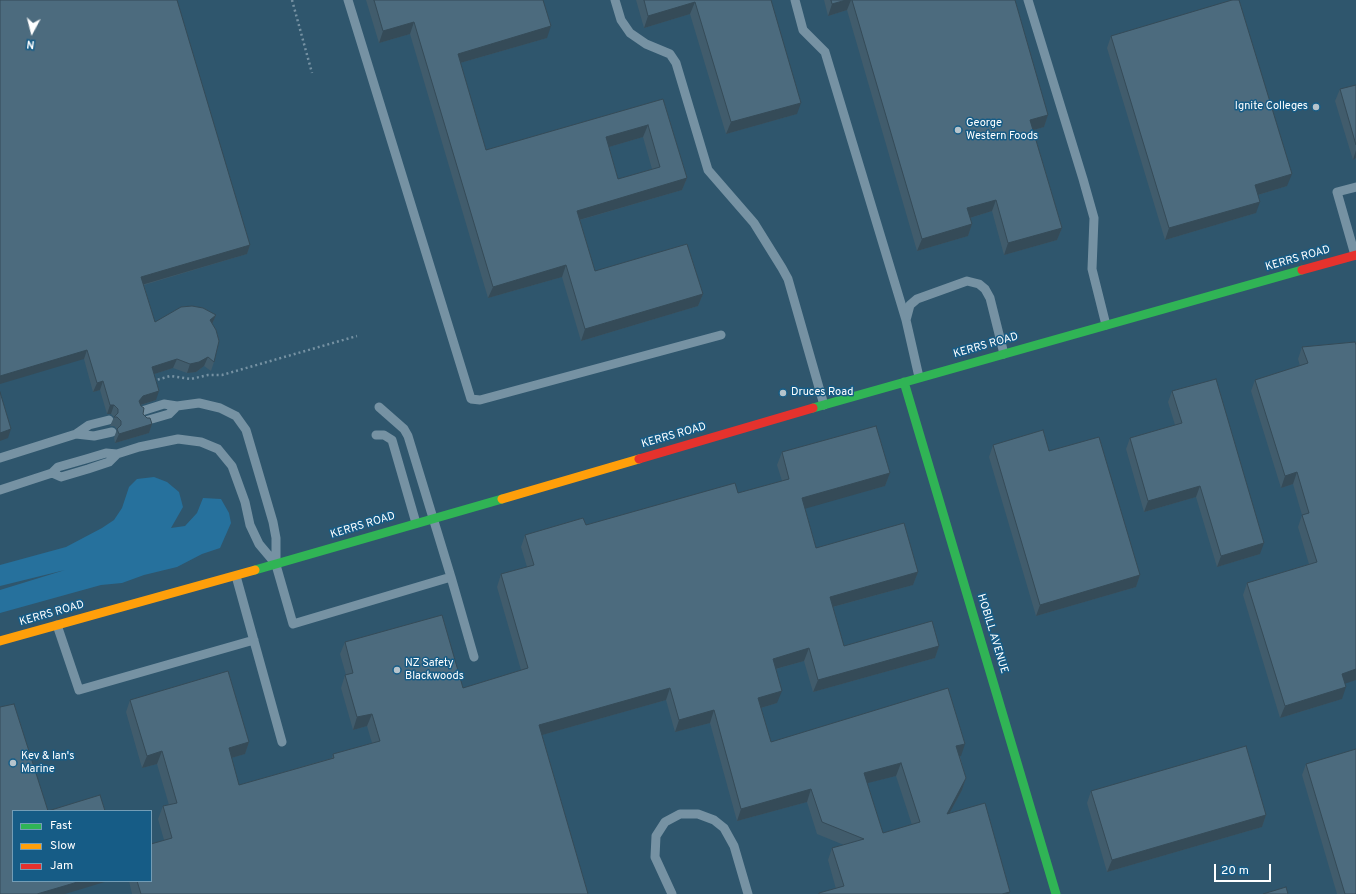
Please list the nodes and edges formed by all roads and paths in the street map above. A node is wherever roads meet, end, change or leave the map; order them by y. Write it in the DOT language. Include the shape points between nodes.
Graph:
graph roads {
  1 [pos="292,0"];
  2 [pos="348,0"];
  3 [pos="615,0"];
  4 [pos="794,0"];
  5 [pos="1028,0"];
  6 [pos="312,73"];
  7 [pos="1356,187"];
  8 [pos="1355,255"];
  9 [pos="906,320"];
  10 [pos="1106,326"];
  11 [pos="721,335"];
  12 [pos="357,336"];
  13 [pos="1004,354"];
  14 [pos="919,377"];
  15 [pos="150,381"];
  16 [pos="904,382"];
  17 [pos="824,405"];
  18 [pos="177,406"];
  19 [pos="378,407"];
  20 [pos="142,411"];
  21 [pos="109,420"];
  22 [pos="145,421"];
  23 [pos="112,432"];
  24 [pos="76,434"];
  25 [pos="376,435"];
  26 [pos="0,458"];
  27 [pos="0,490"];
  28 [pos="434,518"];
  29 [pos="416,523"];
  30 [pos="276,564"];
  31 [pos="236,576"];
  32 [pos="451,577"];
  33 [pos="56,625"];
  34 [pos="254,640"];
  35 [pos="0,641"];
  36 [pos="474,657"];
  37 [pos="282,742"];
  38 [pos="672,894"];
  39 [pos="748,894"];
  40 [pos="1056,894"];
  1 -- 6 [label="path"];
  2 -- 11 [label="lane" via="471,399 480,400"];
  3 -- 17 [label="lane" via="621,20 630,33 646,44 670,54 676,63 708,170 754,223 788,279"];
  4 -- 9 [label="lane" via="803,30 825,52"];
  5 -- 10 [label="lane" via="1094,218 1092,269"];
  7 -- 8 [label="lane" via="1337,192"];
  8 -- 10 [label="main road, KERRS ROAD"];
  9 -- 13 [label="lane" via="910,305 917,299 967,281 979,284 990,298"];
  9 -- 14 [label="lane"];
  10 -- 13 [label="main road, KERRS ROAD"];
  12 -- 15 [label="path" via="222,375 191,379 170,376"];
  13 -- 14 [label="main road, KERRS ROAD"];
  14 -- 16 [label="main road, KERRS ROAD"];
  16 -- 17 [label="main road, KERRS ROAD"];
  16 -- 40 [label="main road, HOBILL AVENUE"];
  17 -- 28 [label="main road, KERRS ROAD"];
  18 -- 20 [label="lane" via="164,404"];
  18 -- 22 [label="lane" via="169,414"];
  18 -- 30 [label="lane" via="199,403 220,408 236,416 246,430 273,522"];
  19 -- 28 [label="lane" via="408,436"];
  21 -- 24 [label="lane" via="89,425"];
  23 -- 24 [label="lane" via="94,436"];
  24 -- 26 [label="lane"];
  25 -- 29 [label="lane" via="384,435 392,440"];
  27 -- 30 [label="lane" via="52,473 61,477 109,462 117,454 178,439 201,442 218,449 232,466 250,525 259,544"];
  28 -- 29 [label="main road, KERRS ROAD"];
  28 -- 32 [label="lane"];
  29 -- 30 [label="main road, KERRS ROAD"];
  30 -- 31 [label="main road, KERRS ROAD"];
  30 -- 32 [label="lane" via="293,624"];
  31 -- 33 [label="main road, KERRS ROAD"];
  31 -- 34 [label="lane"];
  32 -- 36 [label="lane"];
  33 -- 34 [label="lane" via="79,690"];
  33 -- 35 [label="main road, KERRS ROAD"];
  34 -- 37 [label="lane"];
  38 -- 39 [label="lane" via="655,857 656,836 666,822 680,814 698,814 714,820 724,828 734,846"];
}
